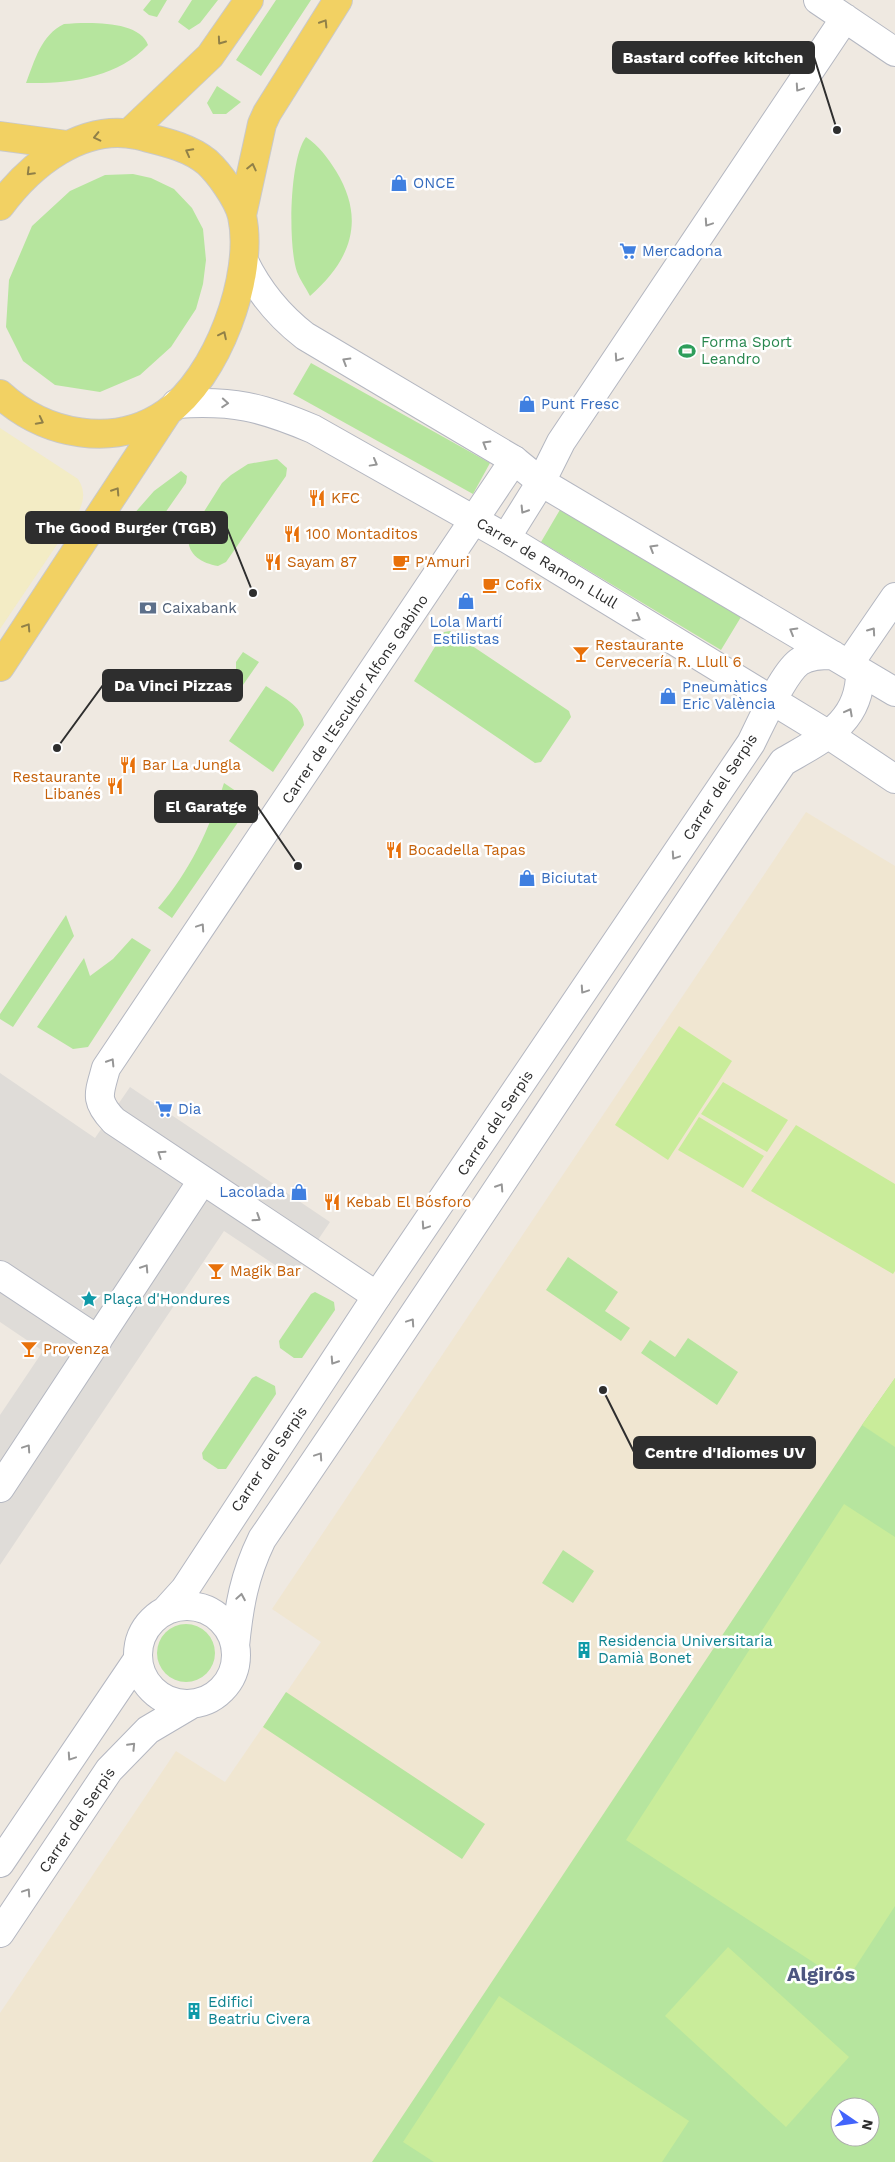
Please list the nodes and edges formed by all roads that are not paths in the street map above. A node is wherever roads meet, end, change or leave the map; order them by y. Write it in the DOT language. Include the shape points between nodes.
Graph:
graph roads {
  1 [pos="248,0"];
  2 [pos="338,0"];
  3 [pos="818,0"];
  4 [pos="845,18"];
  5 [pos="895,52"];
  6 [pos="129,133"];
  7 [pos="0,136"];
  8 [pos="67,145"];
  9 [pos="0,206"];
  10 [pos="242,215"];
  11 [pos="244,261"];
  12 [pos="0,394"];
  13 [pos="172,408"];
  14 [pos="514,460"];
  15 [pos="541,482"];
  16 [pos="476,520"];
  17 [pos="506,538"];
  18 [pos="895,597"];
  19 [pos="847,663"];
  20 [pos="0,667"];
  21 [pos="895,692"];
  22 [pos="773,702"];
  23 [pos="829,735"];
  24 [pos="895,779"];
  25 [pos="202,1181"];
  26 [pos="0,1275"];
  27 [pos="377,1296"];
  28 [pos="98,1340"];
  29 [pos="0,1488"];
  30 [pos="166,1610"];
  31 [pos="235,1646"];
  32 [pos="138,1659"];
  33 [pos="192,1704"];
  34 [pos="0,1861"];
  35 [pos="0,1933"];
  1 -- 6 [label="main road, one-way" via="210,56"];
  10 -- 2 [label="main road, one-way" via="264,119"];
  3 -- 4 [label="street"];
  4 -- 5 [label="street"];
  4 -- 15 [label="street, one-way" via="561,442"];
  6 -- 8 [label="main road, one-way" via="102,135"];
  10 -- 6 [label="main road, one-way" via="225,183 206,162 184,148"];
  7 -- 8 [label="main road"];
  8 -- 9 [label="main road, one-way" via="35,166"];
  10 -- 11 [label="main road"];
  13 -- 11 [label="main road, one-way" via="210,360 240,291"];
  14 -- 11 [label="street, one-way" via="306,336 278,313"];
  12 -- 13 [label="main road, one-way" via="44,423 82,433 115,434 146,425"];
  13 -- 16 [label="street, Carrer de Ramon Llull, one-way" via="229,402 286,418 313,429"];
  20 -- 13 [label="main road, one-way"];
  14 -- 15 [label="street"];
  14 -- 16 [label="street, Carrer de l'Escultor Alfons Gabino"];
  15 -- 17 [label="street, one-way"];
  19 -- 15 [label="street, one-way"];
  16 -- 17 [label="street, Carrer de Ramon Llull"];
  25 -- 16 [label="street, Carrer de l'Escultor Alfons Gabino, one-way" via="114,1122 102,1108 98,1096 106,1068"];
  17 -- 22 [label="street, Carrer de Ramon Llull, one-way"];
  19 -- 18 [label="street, one-way"];
  19 -- 21 [label="street"];
  19 -- 22 [label="street, Carrer del Serpis" via="813,656 798,662"];
  23 -- 19 [label="street, one-way" via="848,717 860,686"];
  22 -- 23 [label="street, Carrer de Ramon Llull"];
  22 -- 27 [label="street, Carrer del Serpis, one-way" via="751,743"];
  23 -- 24 [label="street, Carrer de Ramon Llull"];
  31 -- 23 [label="street, one-way" via="249,1566 262,1540 784,762"];
  25 -- 27 [label="street, one-way"];
  28 -- 25 [label="street, one-way"];
  26 -- 28 [label="street"];
  27 -- 30 [label="street, Carrer del Serpis, one-way" via="185,1589"];
  29 -- 28 [label="street, one-way"];
  30 -- 31 [label="street" via="195,1606 209,1611 229,1629"];
  30 -- 32 [label="street" via="144,1630"];
  31 -- 33 [label="street" via="235,1663 225,1684 207,1699"];
  32 -- 33 [label="street" via="141,1674 149,1687 176,1703"];
  32 -- 34 [label="street, one-way"];
  35 -- 33 [label="street, Carrer del Serpis, one-way" via="109,1770 148,1730"];
}
